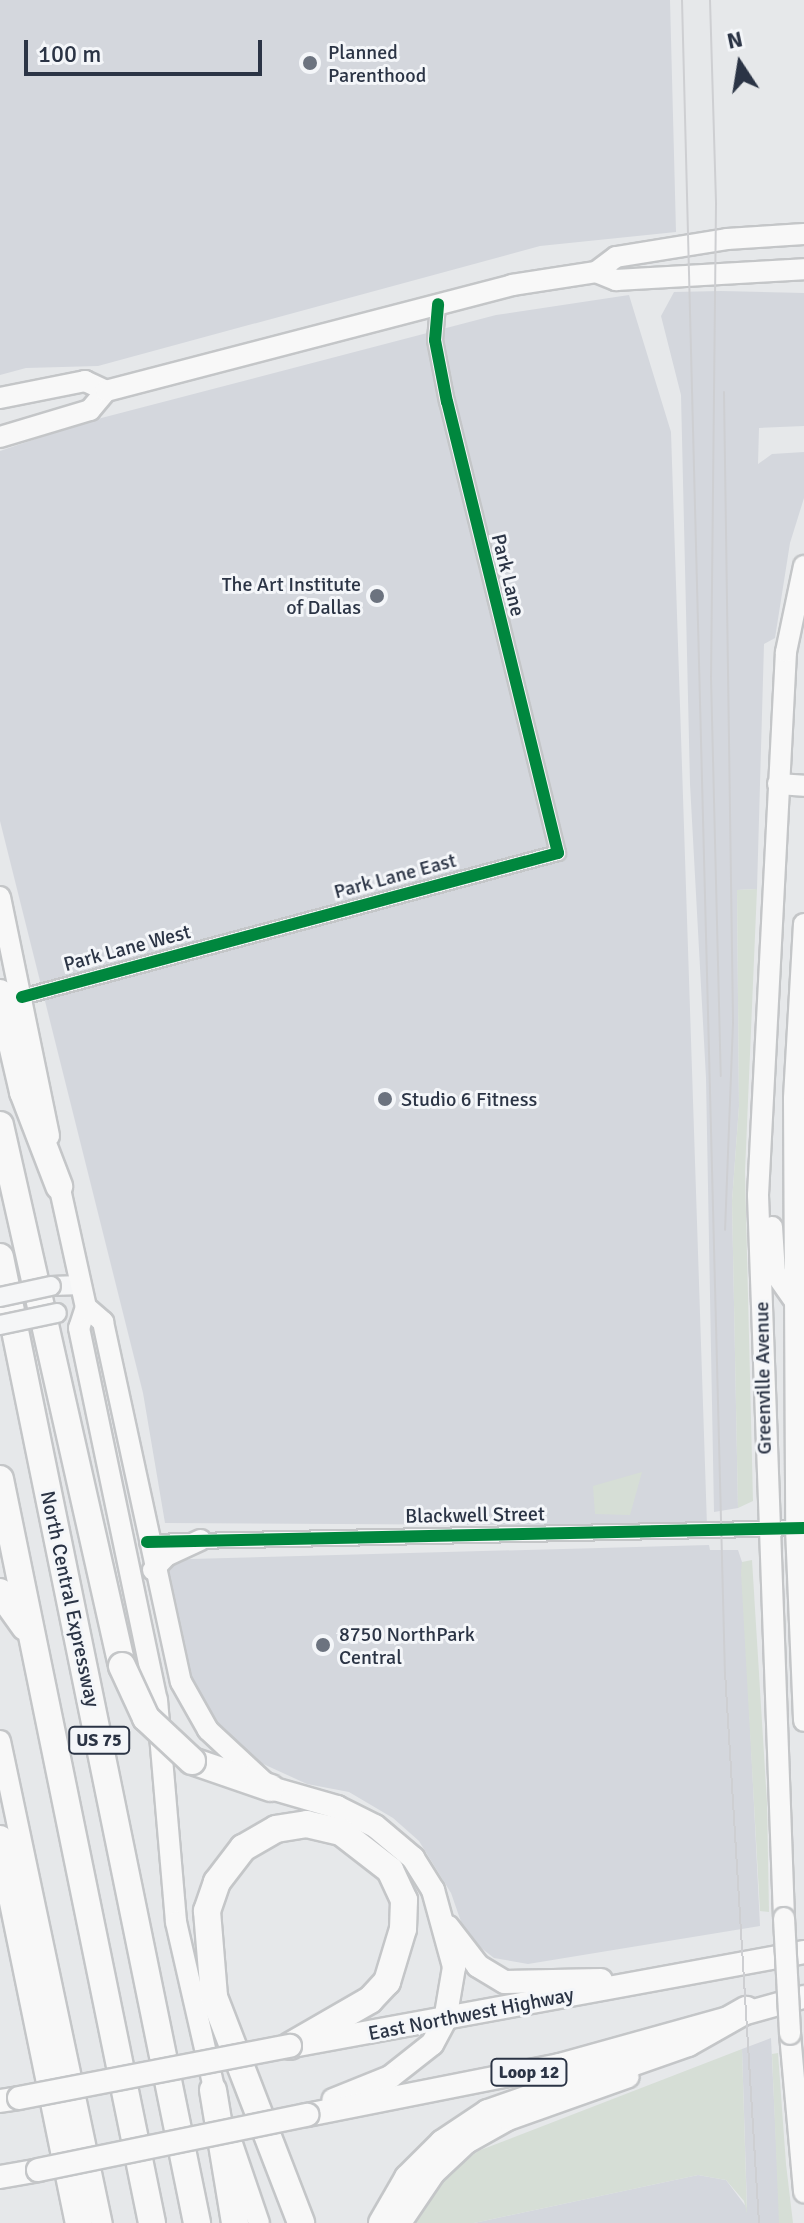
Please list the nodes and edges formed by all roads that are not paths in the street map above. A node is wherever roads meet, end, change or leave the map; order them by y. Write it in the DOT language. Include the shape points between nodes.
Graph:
graph roads {
  1 [pos="804,234"];
  2 [pos="804,269"];
  3 [pos="596,272"];
  4 [pos="438,304"];
  5 [pos="106,391"];
  6 [pos="0,398"];
  7 [pos="0,437"];
  8 [pos="804,566"];
  9 [pos="778,784"];
  10 [pos="804,786"];
  11 [pos="558,853"];
  12 [pos="0,897"];
  13 [pos="804,924"];
  14 [pos="243,937"];
  15 [pos="11,995"];
  16 [pos="763,1037"];
  17 [pos="797,1039"];
  18 [pos="0,1125"];
  19 [pos="59,1186"];
  20 [pos="758,1195"];
  21 [pos="0,1257"];
  22 [pos="81,1285"];
  23 [pos="0,1297"];
  24 [pos="795,1301"];
  25 [pos="86,1307"];
  26 [pos="0,1325"];
  27 [pos="0,1479"];
  28 [pos="800,1528"];
  29 [pos="766,1529"];
  30 [pos="201,1540"];
  31 [pos="147,1542"];
  32 [pos="153,1570"];
  33 [pos="0,1592"];
  34 [pos="32,1637"];
  35 [pos="804,1721"];
  36 [pos="0,1741"];
  37 [pos="271,1788"];
  38 [pos="0,1839"];
  39 [pos="444,1923"];
  40 [pos="804,1952"];
  41 [pos="645,1980"];
  42 [pos="804,1997"];
  43 [pos="746,2010"];
  44 [pos="445,2020"];
  45 [pos="688,2043"];
  46 [pos="290,2046"];
  47 [pos="213,2090"];
  48 [pos="9,2100"];
  49 [pos="307,2115"];
  50 [pos="0,2177"];
  51 [pos="804,2192"];
  52 [pos="78,2223"];
  53 [pos="102,2223"];
  54 [pos="152,2223"];
  55 [pos="197,2223"];
  56 [pos="235,2223"];
  57 [pos="259,2223"];
  58 [pos="301,2223"];
  59 [pos="382,2223"];
  60 [pos="401,2223"];
  1 -- 3 [label="main road" via="616,257"];
  2 -- 3 [label="main road" via="616,280"];
  3 -- 4 [label="main road"];
  4 -- 5 [label="main road"];
  4 -- 11 [label="street, Park Lane" via="435,340 447,402"];
  5 -- 6 [label="main road" via="85,381"];
  5 -- 7 [label="main road" via="90,410"];
  8 -- 9 [label="main road, Greenville Avenue" via="786,652"];
  9 -- 10 [label="main road"];
  9 -- 16 [label="main road, Greenville Avenue"];
  11 -- 14 [label="street, Park Lane East"];
  12 -- 15 [label="main road"];
  13 -- 17 [label="main road, Greenville Avenue"];
  14 -- 15 [label="street, Park Lane West"];
  15 -- 19 [label="highway" via="23,1092"];
  16 -- 17 [label="main road"];
  16 -- 20 [label="main road, Greenville Avenue"];
  17 -- 24 [label="main road, Greenville Avenue"];
  18 -- 37 [label="highway, bridge" via="132,1693 146,1718 192,1761"];
  19 -- 22 [label="main road"];
  20 -- 24 [label="main road" via="772,1204 775,1273"];
  20 -- 29 [label="main road, Greenville Avenue"];
  21 -- 55 [label="highway, North Central Expressway / US 75"];
  22 -- 23 [label="street, bridge"];
  22 -- 25 [label="main road"];
  24 -- 28 [label="main road, Greenville Avenue"];
  25 -- 26 [label="street, bridge"];
  25 -- 31 [label="main road" via="103,1322"];
  25 -- 47 [label="main road" via="79,1328 157,1700 176,1922"];
  27 -- 34 [label="highway, US 75"];
  28 -- 29 [label="street, Blackwell Street"];
  28 -- 35 [label="main road, Greenville Avenue"];
  29 -- 30 [label="street, Blackwell Street"];
  29 -- 51 [label="main road, Greenville Avenue, bridge" via="790,2034"];
  30 -- 31 [label="street, Blackwell Street"];
  30 -- 32 [label="main road" via="166,1556"];
  31 -- 32 [label="main road"];
  32 -- 37 [label="main road" via="172,1654 194,1708 208,1730"];
  33 -- 34 [label="highway"];
  34 -- 54 [label="highway, US 75"];
  36 -- 53 [label="main road"];
  37 -- 39 [label="main road" via="337,1807 375,1826 413,1858 433,1890"];
  38 -- 52 [label="highway"];
  39 -- 41 [label="main road" via="478,1966 505,1982"];
  39 -- 44 [label="main road" via="454,1967"];
  40 -- 41 [label="main road, East Northwest Highway"];
  41 -- 44 [label="main road, East Northwest Highway"];
  42 -- 43 [label="main road, Loop 12"];
  43 -- 45 [label="highway"];
  43 -- 49 [label="main road, Loop 12" via="560,2065"];
  44 -- 46 [label="main road, East Northwest Highway"];
  44 -- 49 [label="main road" via="432,2044 390,2077"];
  45 -- 59 [label="highway" via="488,2113 443,2143 408,2178"];
  45 -- 60 [label="main road" via="639,2074 508,2120 467,2143 434,2174"];
  46 -- 48 [label="main road, East Northwest Highway, bridge"];
  46 -- 58 [label="highway" via="370,2000 387,1982 403,1929 404,1900 390,1870 341,1832 307,1824 276,1829 243,1848 217,1882 207,1911 214,1997"];
  47 -- 56 [label="highway"];
  47 -- 57 [label="main road"];
  49 -- 50 [label="main road, Loop 12, bridge"];
}
